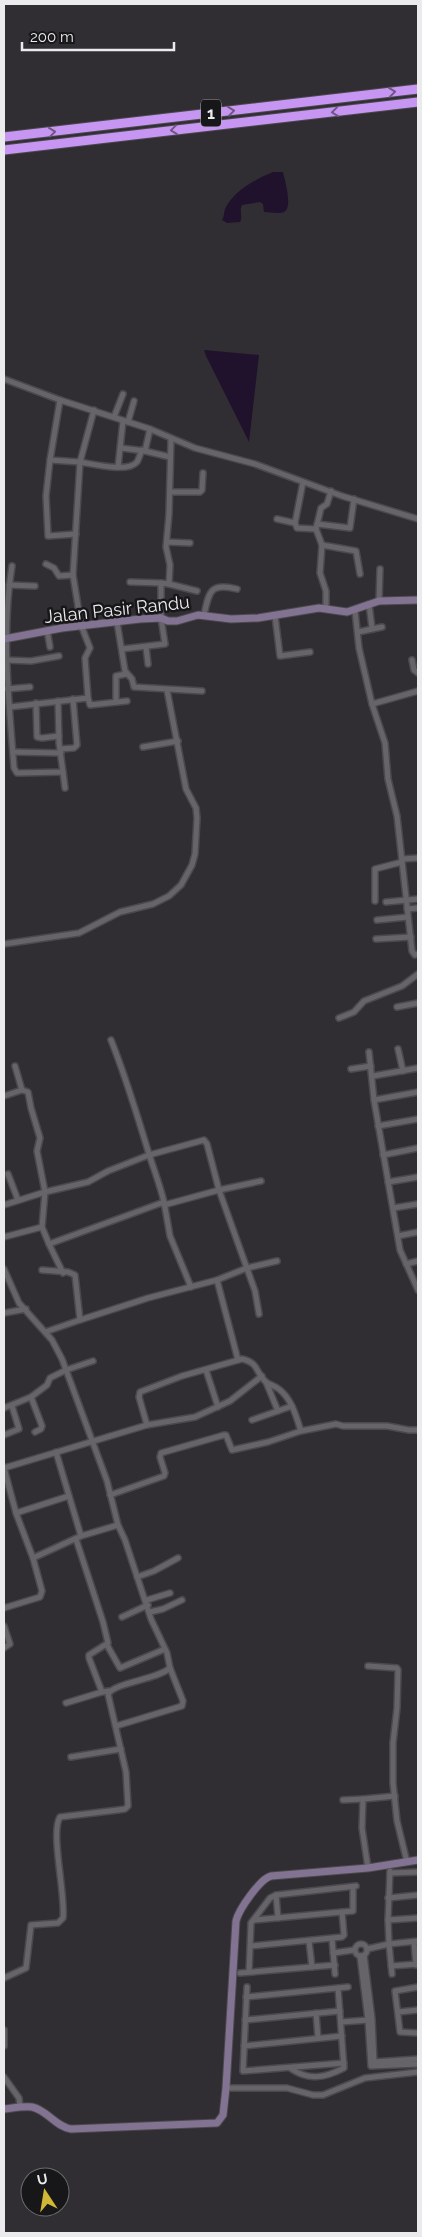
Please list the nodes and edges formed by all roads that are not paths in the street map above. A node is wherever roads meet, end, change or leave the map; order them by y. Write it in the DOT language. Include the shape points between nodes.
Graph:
graph roads {
  1 [pos="418,89"];
  2 [pos="418,102"];
  3 [pos="4,137"];
  4 [pos="4,150"];
  5 [pos="4,378"];
  6 [pos="123,394"];
  7 [pos="60,400"];
  8 [pos="134,401"];
  9 [pos="94,410"];
  10 [pos="114,417"];
  11 [pos="126,421"];
  12 [pos="150,429"];
  13 [pos="171,440"];
  14 [pos="120,448"];
  15 [pos="144,450"];
  16 [pos="170,457"];
  17 [pos="50,460"];
  18 [pos="80,462"];
  19 [pos="118,468"];
  20 [pos="203,474"];
  21 [pos="303,482"];
  22 [pos="331,491"];
  23 [pos="170,492"];
  24 [pos="354,499"];
  25 [pos="418,519"];
  26 [pos="277,520"];
  27 [pos="295,523"];
  28 [pos="317,526"];
  29 [pos="76,534"];
  30 [pos="167,542"];
  31 [pos="190,543"];
  32 [pos="322,545"];
  33 [pos="46,564"];
  34 [pos="12,566"];
  35 [pos="380,570"];
  36 [pos="360,574"];
  37 [pos="73,575"];
  38 [pos="130,582"];
  39 [pos="7,583"];
  40 [pos="161,583"];
  41 [pos="169,584"];
  42 [pos="36,586"];
  43 [pos="237,589"];
  44 [pos="197,591"];
  45 [pos="418,600"];
  46 [pos="379,601"];
  47 [pos="369,604"];
  48 [pos="326,608"];
  49 [pos="355,611"];
  50 [pos="204,615"];
  51 [pos="275,616"];
  52 [pos="161,618"];
  53 [pos="117,622"];
  54 [pos="81,625"];
  55 [pos="382,627"];
  56 [pos="372,628"];
  57 [pos="47,630"];
  58 [pos="358,632"];
  59 [pos="5,639"];
  60 [pos="146,646"];
  61 [pos="50,647"];
  62 [pos="122,649"];
  63 [pos="310,652"];
  64 [pos="59,656"];
  65 [pos="6,660"];
  66 [pos="412,660"];
  67 [pos="148,664"];
  68 [pos="418,673"];
  69 [pos="126,674"];
  70 [pos="30,686"];
  71 [pos="7,689"];
  72 [pos="167,690"];
  73 [pos="202,691"];
  74 [pos="418,691"];
  75 [pos="88,698"];
  76 [pos="73,699"];
  77 [pos="58,701"];
  78 [pos="127,701"];
  79 [pos="116,702"];
  80 [pos="36,704"];
  81 [pos="372,704"];
  82 [pos="10,707"];
  83 [pos="59,736"];
  84 [pos="178,740"];
  85 [pos="143,748"];
  86 [pos="61,751"];
  87 [pos="13,752"];
  88 [pos="63,772"];
  89 [pos="65,788"];
  90 [pos="418,858"];
  91 [pos="402,860"];
  92 [pos="418,899"];
  93 [pos="374,901"];
  94 [pos="406,901"];
  95 [pos="386,902"];
  96 [pos="418,908"];
  97 [pos="407,909"];
  98 [pos="408,917"];
  99 [pos="377,920"];
  100 [pos="411,937"];
  101 [pos="376,939"];
  102 [pos="4,944"];
  103 [pos="418,954"];
  104 [pos="418,974"];
  105 [pos="418,1003"];
  106 [pos="397,1007"];
  107 [pos="339,1018"];
  108 [pos="111,1040"];
  109 [pos="398,1049"];
  110 [pos="370,1052"];
  111 [pos="15,1066"];
  112 [pos="371,1066"];
  113 [pos="418,1068"];
  114 [pos="350,1069"];
  115 [pos="403,1070"];
  116 [pos="373,1076"];
  117 [pos="22,1090"];
  118 [pos="418,1092"];
  119 [pos="4,1096"];
  120 [pos="374,1100"];
  121 [pos="418,1119"];
  122 [pos="378,1126"];
  123 [pos="418,1148"];
  124 [pos="149,1155"];
  125 [pos="383,1155"];
  126 [pos="8,1174"];
  127 [pos="418,1177"];
  128 [pos="261,1181"];
  129 [pos="388,1182"];
  130 [pos="219,1190"];
  131 [pos="45,1192"];
  132 [pos="18,1200"];
  133 [pos="164,1203"];
  134 [pos="418,1204"];
  135 [pos="4,1205"];
  136 [pos="393,1208"];
  137 [pos="42,1227"];
  138 [pos="418,1232"];
  139 [pos="398,1236"];
  140 [pos="4,1237"];
  141 [pos="49,1244"];
  142 [pos="277,1261"];
  143 [pos="418,1261"];
  144 [pos="406,1264"];
  145 [pos="247,1268"];
  146 [pos="4,1269"];
  147 [pos="42,1270"];
  148 [pos="63,1273"];
  149 [pos="217,1280"];
  150 [pos="191,1286"];
  151 [pos="418,1290"];
  152 [pos="26,1309"];
  153 [pos="4,1313"];
  154 [pos="259,1314"];
  155 [pos="80,1320"];
  156 [pos="45,1332"];
  157 [pos="238,1360"];
  158 [pos="93,1361"];
  159 [pos="66,1370"];
  160 [pos="206,1370"];
  161 [pos="262,1376"];
  162 [pos="266,1382"];
  163 [pos="31,1398"];
  164 [pos="12,1406"];
  165 [pos="292,1406"];
  166 [pos="218,1407"];
  167 [pos="4,1408"];
  168 [pos="278,1411"];
  169 [pos="252,1420"];
  170 [pos="148,1425"];
  171 [pos="418,1430"];
  172 [pos="301,1431"];
  173 [pos="35,1432"];
  174 [pos="4,1434"];
  175 [pos="92,1441"];
  176 [pos="56,1452"];
  177 [pos="4,1471"];
  178 [pos="110,1495"];
  179 [pos="69,1496"];
  180 [pos="16,1513"];
  181 [pos="118,1525"];
  182 [pos="79,1538"];
  183 [pos="33,1558"];
  184 [pos="178,1558"];
  185 [pos="137,1577"];
  186 [pos="170,1593"];
  187 [pos="182,1600"];
  188 [pos="148,1603"];
  189 [pos="4,1608"];
  190 [pos="150,1612"];
  191 [pos="122,1617"];
  192 [pos="4,1626"];
  193 [pos="107,1646"];
  194 [pos="4,1648"];
  195 [pos="165,1649"];
  196 [pos="368,1666"];
  197 [pos="170,1668"];
  198 [pos="110,1691"];
  199 [pos="102,1692"];
  200 [pos="66,1703"];
  201 [pos="116,1726"];
  202 [pos="121,1749"];
  203 [pos="71,1757"];
  204 [pos="395,1796"];
  205 [pos="363,1799"];
  206 [pos="343,1800"];
  207 [pos="418,1860"];
  208 [pos="407,1862"];
  209 [pos="368,1868"];
  210 [pos="418,1872"];
  211 [pos="276,1895"];
  212 [pos="418,1895"];
  213 [pos="388,1898"];
  214 [pos="342,1912"];
  215 [pos="278,1918"];
  216 [pos="418,1918"];
  217 [pos="254,1920"];
  218 [pos="388,1920"];
  219 [pos="332,1939"];
  220 [pos="309,1941"];
  221 [pos="416,1941"];
  222 [pos="389,1944"];
  223 [pos="251,1946"];
  224 [pos="366,1949"];
  225 [pos="354,1950"];
  226 [pos="333,1953"];
  227 [pos="362,1956"];
  228 [pos="334,1965"];
  229 [pos="417,1965"];
  230 [pos="391,1966"];
  231 [pos="312,1967"];
  232 [pos="249,1972"];
  233 [pos="240,1973"];
  234 [pos="335,1974"];
  235 [pos="392,1974"];
  236 [pos="4,1978"];
  237 [pos="247,1987"];
  238 [pos="348,1987"];
  239 [pos="418,1987"];
  240 [pos="338,1988"];
  241 [pos="246,1997"];
  242 [pos="418,2010"];
  243 [pos="340,2011"];
  244 [pos="398,2012"];
  245 [pos="316,2013"];
  246 [pos="245,2020"];
  247 [pos="370,2020"];
  248 [pos="341,2022"];
  249 [pos="4,2030"];
  250 [pos="418,2032"];
  251 [pos="342,2036"];
  252 [pos="318,2038"];
  253 [pos="4,2046"];
  254 [pos="244,2046"];
  255 [pos="418,2059"];
  256 [pos="344,2063"];
  257 [pos="372,2064"];
  258 [pos="418,2064"];
  259 [pos="290,2068"];
  260 [pos="243,2071"];
  261 [pos="236,2072"];
  262 [pos="418,2072"];
  263 [pos="4,2077"];
  264 [pos="226,2088"];
  265 [pos="20,2107"];
  266 [pos="4,2110"];
  3 -- 1 [label="highway, 1, one-way"];
  2 -- 4 [label="highway, 1, one-way"];
  5 -- 7 [label="street"];
  6 -- 10 [label="street"];
  7 -- 9 [label="street"];
  7 -- 17 [label="street"];
  8 -- 11 [label="street"];
  9 -- 10 [label="street"];
  9 -- 18 [label="street"];
  10 -- 11 [label="street"];
  11 -- 12 [label="street"];
  11 -- 14 [label="street"];
  12 -- 13 [label="street"];
  12 -- 15 [label="street"];
  13 -- 16 [label="street"];
  13 -- 21 [label="street" via="255,464"];
  14 -- 15 [label="street"];
  14 -- 19 [label="street"];
  15 -- 16 [label="street"];
  15 -- 19 [label="street" via="136,463"];
  16 -- 23 [label="street"];
  17 -- 18 [label="street"];
  17 -- 29 [label="street" via="46,496 48,536"];
  18 -- 19 [label="street"];
  18 -- 29 [label="street"];
  20 -- 23 [label="street" via="200,492"];
  21 -- 22 [label="street"];
  21 -- 27 [label="street"];
  22 -- 24 [label="street"];
  22 -- 28 [label="street" via="327,504 321,507"];
  23 -- 30 [label="street"];
  24 -- 25 [label="street"];
  24 -- 28 [label="street" via="350,528"];
  26 -- 27 [label="street"];
  27 -- 28 [label="street" via="297,528"];
  28 -- 32 [label="street"];
  29 -- 37 [label="street"];
  30 -- 31 [label="street"];
  30 -- 41 [label="street"];
  32 -- 36 [label="street" via="356,551"];
  32 -- 48 [label="street" via="320,573 326,591"];
  33 -- 37 [label="street" via="59,576"];
  34 -- 39 [label="street"];
  35 -- 46 [label="street"];
  37 -- 54 [label="street"];
  38 -- 40 [label="street"];
  39 -- 42 [label="street"];
  39 -- 59 [label="street"];
  40 -- 41 [label="street"];
  40 -- 52 [label="street"];
  41 -- 44 [label="street"];
  43 -- 50 [label="street" via="216,587 208,598"];
  45 -- 46 [label="street"];
  46 -- 47 [label="street"];
  47 -- 49 [label="street"];
  47 -- 56 [label="street"];
  48 -- 49 [label="street, Jalan Pasir Randu"];
  48 -- 51 [label="street, Jalan Pasir Randu"];
  49 -- 58 [label="street"];
  50 -- 51 [label="street, Jalan Pasir Randu" via="234,619"];
  50 -- 52 [label="street, Jalan Pasir Randu" via="168,621"];
  51 -- 63 [label="street" via="280,656"];
  52 -- 53 [label="street, Jalan Pasir Randu"];
  52 -- 60 [label="street" via="165,644"];
  53 -- 54 [label="street, Jalan Pasir Randu"];
  53 -- 62 [label="street"];
  54 -- 57 [label="street, Jalan Pasir Randu"];
  54 -- 75 [label="street" via="90,648 85,658"];
  55 -- 56 [label="street"];
  56 -- 58 [label="street"];
  57 -- 59 [label="street, Jalan Pasir Randu"];
  57 -- 61 [label="street"];
  58 -- 81 [label="street"];
  59 -- 65 [label="street"];
  60 -- 62 [label="street"];
  60 -- 67 [label="street"];
  62 -- 69 [label="street"];
  64 -- 65 [label="street"];
  65 -- 71 [label="street"];
  66 -- 68 [label="street"];
  69 -- 72 [label="street" via="131,677 134,687"];
  69 -- 79 [label="street" via="115,677"];
  70 -- 71 [label="street"];
  71 -- 82 [label="street"];
  72 -- 73 [label="street"];
  72 -- 84 [label="street"];
  74 -- 81 [label="street"];
  75 -- 76 [label="street"];
  75 -- 79 [label="street" via="90,705"];
  76 -- 77 [label="street"];
  76 -- 86 [label="street" via="77,745"];
  77 -- 80 [label="street"];
  77 -- 83 [label="street"];
  78 -- 79 [label="street"];
  80 -- 82 [label="street"];
  80 -- 83 [label="street" via="37,737"];
  81 -- 91 [label="street" via="385,744"];
  82 -- 87 [label="street"];
  83 -- 86 [label="street"];
  84 -- 85 [label="street"];
  84 -- 102 [label="street" via="186,789 196,808 197,818 195,854 181,884 169,896 153,904 120,912 80,933"];
  86 -- 87 [label="street"];
  86 -- 88 [label="street"];
  87 -- 88 [label="street" via="17,773"];
  88 -- 89 [label="street"];
  90 -- 91 [label="street"];
  91 -- 93 [label="street" via="375,869"];
  91 -- 94 [label="street"];
  92 -- 94 [label="street"];
  94 -- 95 [label="street"];
  94 -- 97 [label="street"];
  96 -- 97 [label="street"];
  97 -- 98 [label="street"];
  98 -- 99 [label="street"];
  98 -- 100 [label="street"];
  100 -- 101 [label="street"];
  100 -- 103 [label="street" via="412,951"];
  104 -- 107 [label="street" via="402,986 364,1001 354,1012"];
  105 -- 106 [label="street"];
  108 -- 124 [label="street" via="134,1100"];
  109 -- 115 [label="street"];
  110 -- 112 [label="street"];
  111 -- 117 [label="street"];
  112 -- 114 [label="street"];
  112 -- 116 [label="street"];
  113 -- 115 [label="street"];
  115 -- 116 [label="street"];
  116 -- 120 [label="street"];
  117 -- 119 [label="street"];
  117 -- 131 [label="street" via="28,1092 40,1138 37,1150"];
  118 -- 120 [label="street"];
  120 -- 122 [label="street"];
  121 -- 122 [label="street"];
  122 -- 125 [label="street"];
  123 -- 125 [label="street"];
  124 -- 130 [label="street" via="204,1140"];
  124 -- 131 [label="street" via="88,1182"];
  124 -- 133 [label="street"];
  125 -- 129 [label="street"];
  126 -- 132 [label="street"];
  127 -- 129 [label="street"];
  128 -- 130 [label="street"];
  129 -- 136 [label="street"];
  130 -- 133 [label="street"];
  130 -- 145 [label="street"];
  131 -- 132 [label="street"];
  131 -- 137 [label="street"];
  132 -- 135 [label="street"];
  133 -- 141 [label="street"];
  133 -- 150 [label="street" via="170,1236"];
  134 -- 136 [label="street"];
  136 -- 139 [label="street"];
  137 -- 140 [label="street"];
  137 -- 141 [label="street"];
  138 -- 139 [label="street"];
  139 -- 144 [label="street"];
  141 -- 148 [label="street"];
  142 -- 145 [label="street"];
  143 -- 144 [label="street"];
  144 -- 151 [label="street"];
  145 -- 149 [label="street"];
  145 -- 154 [label="street"];
  146 -- 152 [label="street" via="19,1303"];
  147 -- 148 [label="street"];
  148 -- 155 [label="street" via="75,1275"];
  149 -- 150 [label="street"];
  149 -- 157 [label="street"];
  150 -- 155 [label="street"];
  152 -- 153 [label="street"];
  152 -- 156 [label="street"];
  155 -- 156 [label="street"];
  156 -- 159 [label="street" via="57,1348"];
  157 -- 160 [label="street"];
  157 -- 161 [label="street" via="249,1361 258,1367"];
  158 -- 159 [label="street"];
  159 -- 163 [label="street" via="50,1378 47,1385"];
  159 -- 175 [label="street"];
  160 -- 166 [label="street"];
  160 -- 170 [label="street" via="140,1392"];
  161 -- 162 [label="street"];
  161 -- 166 [label="street"];
  162 -- 165 [label="street" via="284,1394"];
  162 -- 168 [label="street"];
  163 -- 164 [label="street"];
  163 -- 173 [label="street" via="42,1426"];
  164 -- 167 [label="street"];
  164 -- 174 [label="street" via="19,1429"];
  165 -- 168 [label="street"];
  165 -- 172 [label="street"];
  166 -- 170 [label="street" via="195,1417"];
  168 -- 169 [label="street"];
  170 -- 175 [label="street"];
  171 -- 172 [label="street" via="336,1424"];
  172 -- 178 [label="street" via="232,1450 224,1435 161,1453 164,1476"];
  175 -- 176 [label="street"];
  175 -- 178 [label="street"];
  176 -- 177 [label="street" via="5,1467"];
  176 -- 179 [label="street"];
  177 -- 180 [label="street"];
  178 -- 181 [label="street"];
  179 -- 180 [label="street"];
  179 -- 182 [label="street"];
  180 -- 183 [label="street"];
  181 -- 182 [label="street"];
  181 -- 185 [label="street"];
  182 -- 183 [label="street"];
  182 -- 193 [label="street"];
  183 -- 189 [label="street" via="42,1591 40,1597"];
  184 -- 185 [label="street"];
  185 -- 188 [label="street"];
  186 -- 188 [label="street"];
  187 -- 190 [label="street"];
  188 -- 190 [label="street"];
  188 -- 191 [label="street"];
  190 -- 195 [label="street"];
  192 -- 194 [label="street" via="10,1644"];
  193 -- 195 [label="street" via="120,1668"];
  193 -- 199 [label="street" via="89,1656"];
  195 -- 197 [label="street"];
  196 -- 204 [label="street" via="398,1668 398,1708 392,1752"];
  197 -- 198 [label="street"];
  197 -- 201 [label="street" via="182,1706"];
  198 -- 199 [label="street"];
  198 -- 201 [label="street" via="109,1706"];
  199 -- 200 [label="street"];
  201 -- 202 [label="street"];
  202 -- 203 [label="street"];
  202 -- 236 [label="street" via="128,1806 60,1817 57,1837 63,1918 58,1923 31,1925 26,1968"];
  204 -- 205 [label="street"];
  204 -- 208 [label="street" via="397,1821"];
  205 -- 206 [label="street"];
  205 -- 209 [label="street" via="362,1828"];
  207 -- 208 [label="street"];
  208 -- 209 [label="street"];
  209 -- 264 [label="street" via="266,1878 239,1911 235,1928"];
  210 -- 213 [label="street" via="390,1872"];
  211 -- 214 [label="street" via="354,1887 354,1910"];
  211 -- 215 [label="street"];
  211 -- 217 [label="street" via="270,1898"];
  212 -- 213 [label="street"];
  213 -- 218 [label="street"];
  214 -- 215 [label="street"];
  214 -- 219 [label="street" via="344,1936"];
  215 -- 217 [label="street"];
  216 -- 218 [label="street"];
  217 -- 223 [label="street" via="251,1924"];
  218 -- 222 [label="street"];
  219 -- 220 [label="street"];
  219 -- 226 [label="street"];
  220 -- 223 [label="street"];
  220 -- 231 [label="street"];
  221 -- 222 [label="street"];
  221 -- 229 [label="street"];
  222 -- 224 [label="street"];
  222 -- 230 [label="street"];
  223 -- 232 [label="street"];
  224 -- 225 [label="street" via="361,1944"];
  224 -- 227 [label="street"];
  225 -- 226 [label="street"];
  225 -- 227 [label="street"];
  226 -- 228 [label="street"];
  227 -- 247 [label="street"];
  228 -- 231 [label="street"];
  228 -- 234 [label="street"];
  229 -- 230 [label="street"];
  230 -- 235 [label="street"];
  231 -- 232 [label="street"];
  232 -- 233 [label="street"];
  237 -- 241 [label="street"];
  238 -- 240 [label="street"];
  239 -- 244 [label="street" via="396,1989"];
  240 -- 241 [label="street"];
  240 -- 243 [label="street"];
  241 -- 246 [label="street"];
  242 -- 244 [label="street"];
  243 -- 245 [label="street"];
  243 -- 248 [label="street"];
  244 -- 250 [label="street" via="400,2032"];
  245 -- 246 [label="street"];
  245 -- 252 [label="street"];
  246 -- 254 [label="street"];
  247 -- 248 [label="street"];
  247 -- 257 [label="street"];
  248 -- 251 [label="street"];
  249 -- 253 [label="street"];
  251 -- 252 [label="street"];
  251 -- 256 [label="street"];
  252 -- 254 [label="street"];
  254 -- 260 [label="street"];
  255 -- 257 [label="street"];
  256 -- 259 [label="street"];
  256 -- 259 [label="street" via="344,2068 322,2078 303,2075"];
  257 -- 258 [label="street"];
  259 -- 260 [label="street"];
  260 -- 261 [label="street"];
  262 -- 264 [label="street" via="365,2078 323,2095 287,2088"];
  263 -- 265 [label="street" via="19,2098"];
  264 -- 265 [label="street" via="222,2117 212,2124 71,2129 60,2126 35,2108"];
  265 -- 266 [label="street"];
}
